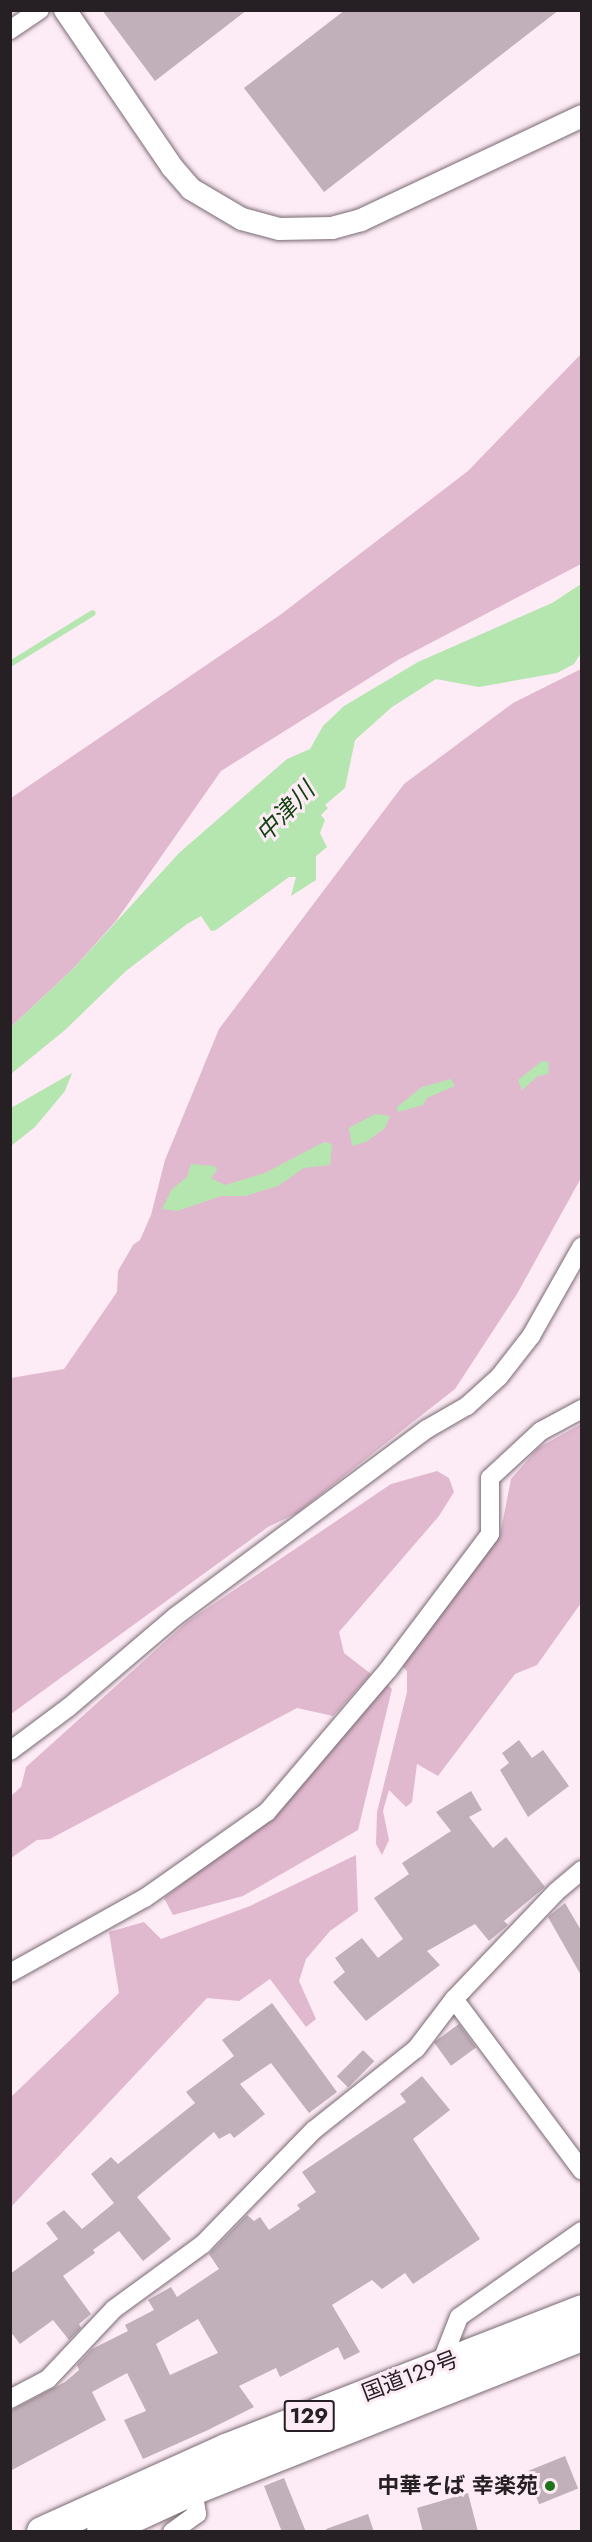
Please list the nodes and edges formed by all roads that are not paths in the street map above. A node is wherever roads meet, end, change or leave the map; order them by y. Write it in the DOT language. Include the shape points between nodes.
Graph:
graph roads {
  1 [pos="40,10"];
  2 [pos="65,10"];
  3 [pos="10,30"];
  4 [pos="582,116"];
  5 [pos="582,1246"];
  6 [pos="582,1409"];
  7 [pos="10,1750"];
  8 [pos="582,1870"];
  9 [pos="10,1973"];
  10 [pos="454,1999"];
  11 [pos="582,2171"];
  12 [pos="582,2230"];
  13 [pos="582,2310"];
  14 [pos="582,2336"];
  15 [pos="441,2363"];
  16 [pos="10,2399"];
  17 [pos="194,2490"];
  18 [pos="42,2532"];
  19 [pos="102,2532"];
  20 [pos="171,2532"];
  1 -- 3 [label="street"];
  2 -- 4 [label="street" via="191,189 233,215 279,229 332,228 361,219"];
  5 -- 7 [label="street" via="531,1336 499,1377 467,1406 418,1436 176,1616 69,1707"];
  6 -- 9 [label="street" via="541,1431 490,1478 490,1534 388,1670 267,1812 145,1898"];
  8 -- 10 [label="street"];
  10 -- 11 [label="street"];
  10 -- 16 [label="street" via="416,2049 314,2130 203,2244 114,2309 48,2379"];
  12 -- 15 [label="street" via="459,2317"];
  13 -- 15 [label="highway, 国道129号 / 129"];
  14 -- 17 [label="highway, 国道129号 / 129"];
  15 -- 18 [label="highway, 国道129号 / 129" via="175,2470"];
  17 -- 19 [label="highway, 国道129号 / 129"];
  17 -- 20 [label="street" via="197,2514"];
}
